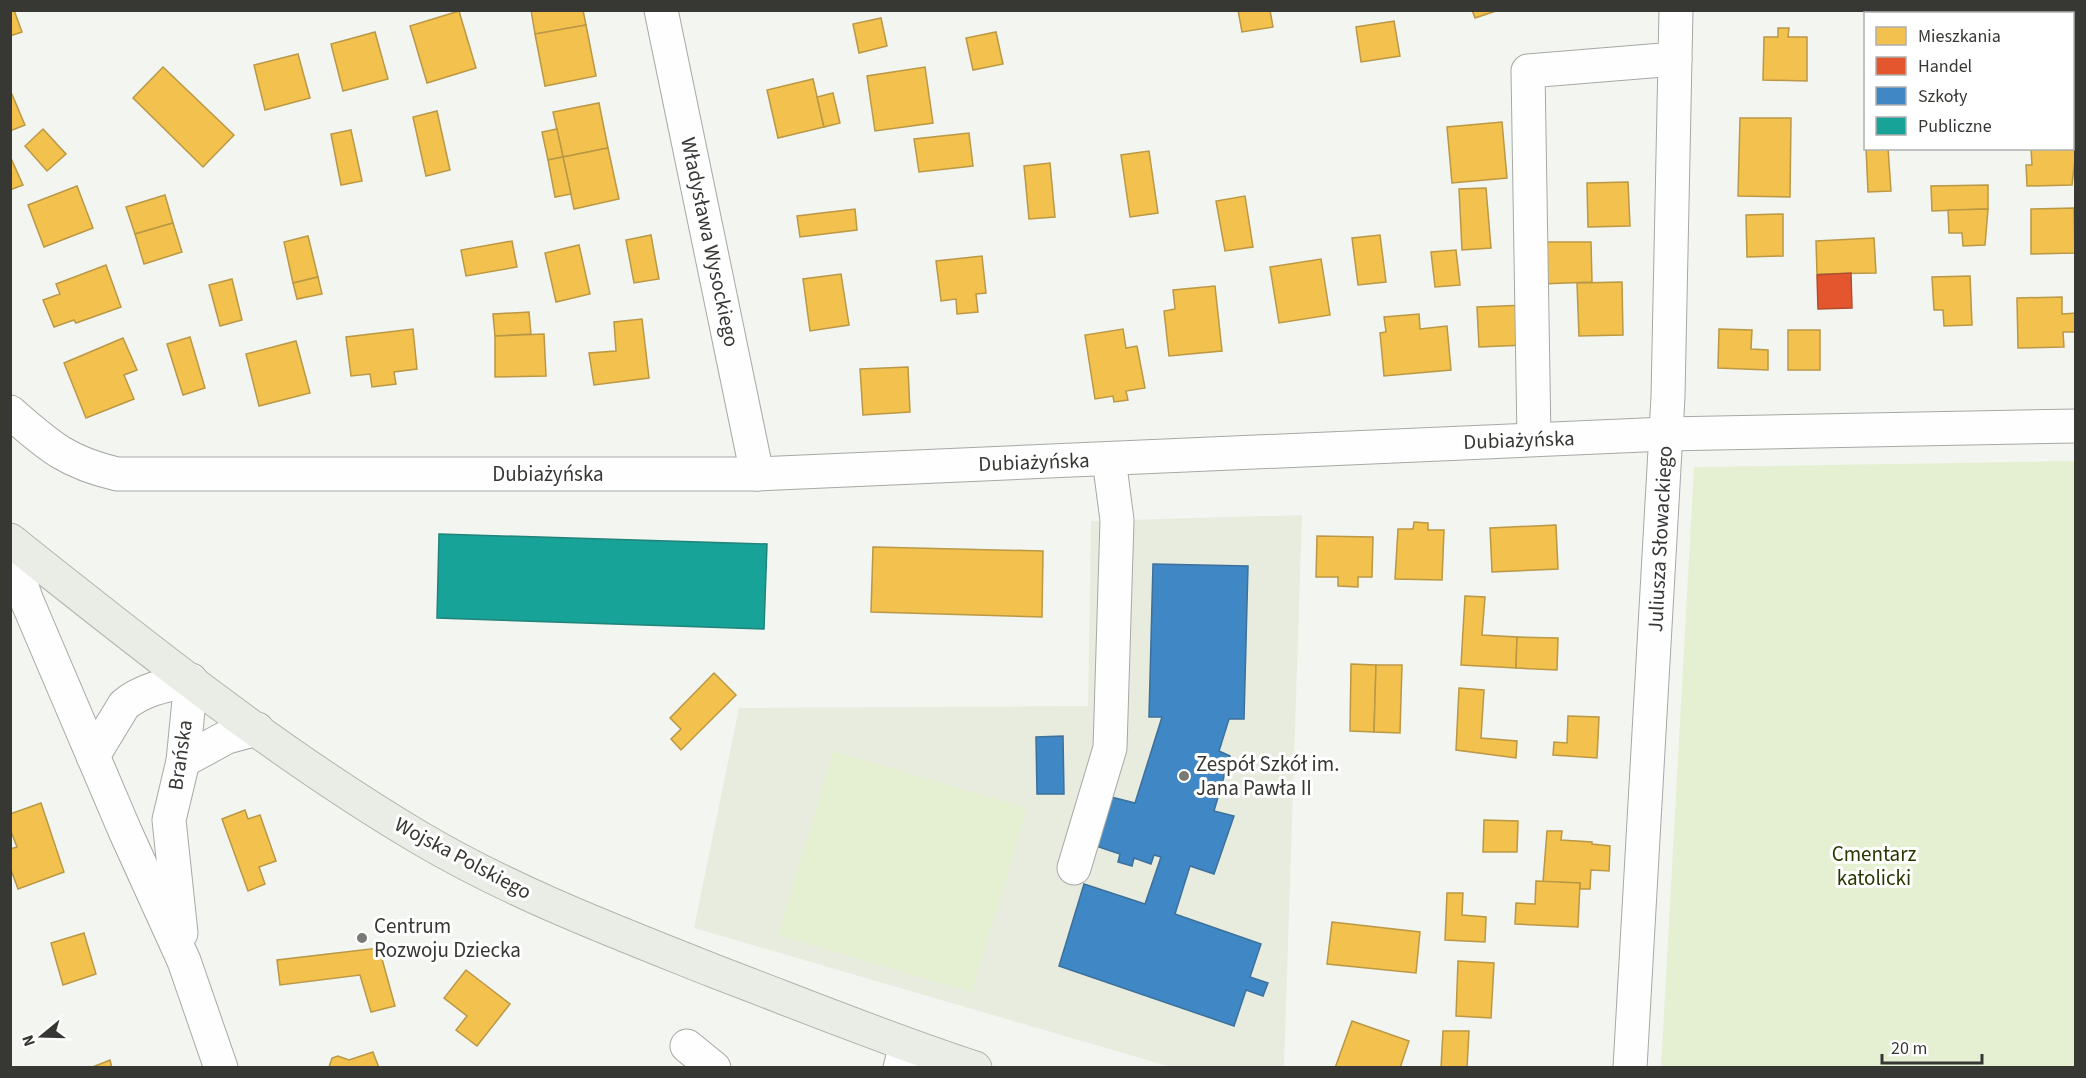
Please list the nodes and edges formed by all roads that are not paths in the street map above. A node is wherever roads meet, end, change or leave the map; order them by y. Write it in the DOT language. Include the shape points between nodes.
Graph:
graph roads {
  1 [pos="1676,10"];
  2 [pos="662,11"];
  3 [pos="1675,59"];
  4 [pos="10,412"];
  5 [pos="2076,426"];
  6 [pos="1666,434"];
  7 [pos="1534,439"];
  8 [pos="1109,459"];
  9 [pos="757,474"];
  10 [pos="13,542"];
  11 [pos="191,680"];
  12 [pos="257,729"];
  13 [pos="93,756"];
  14 [pos="183,761"];
  15 [pos="1074,868"];
  16 [pos="184,961"];
  17 [pos="687,1046"];
  18 [pos="903,1056"];
  19 [pos="221,1068"];
  20 [pos="714,1068"];
  21 [pos="975,1068"];
  22 [pos="1630,1068"];
  1 -- 3 [label="street, Juliusza Słowackiego"];
  2 -- 9 [label="street, Władysława Wysockiego"];
  3 -- 6 [label="street, Juliusza Słowackiego"];
  3 -- 7 [label="street" via="1528,71"];
  4 -- 9 [label="street, Dubiażyńska" via="55,451 84,466 117,474"];
  5 -- 6 [label="street, Dubiażyńska"];
  6 -- 7 [label="street, Dubiażyńska"];
  6 -- 22 [label="street, Juliusza Słowackiego"];
  7 -- 8 [label="street, Dubiażyńska"];
  8 -- 9 [label="street, Dubiażyńska"];
  8 -- 15 [label="street" via="1117,520 1110,748"];
  10 -- 11 [label="main road, Wojska Polskiego"];
  10 -- 13 [label="street, Brańska" via="16,570 27,601"];
  11 -- 12 [label="main road, Wojska Polskiego"];
  11 -- 13 [label="street" via="156,688 130,700"];
  11 -- 14 [label="street, Brańska"];
  12 -- 14 [label="street" via="226,737"];
  12 -- 18 [label="main road, Wojska Polskiego" via="422,839 518,890"];
  13 -- 16 [label="street, Brańska"];
  14 -- 16 [label="street, Brańska" via="169,820"];
  16 -- 19 [label="street, Brańska"];
  17 -- 20 [label="street"];
  18 -- 21 [label="main road, Wojska Polskiego"];
}
